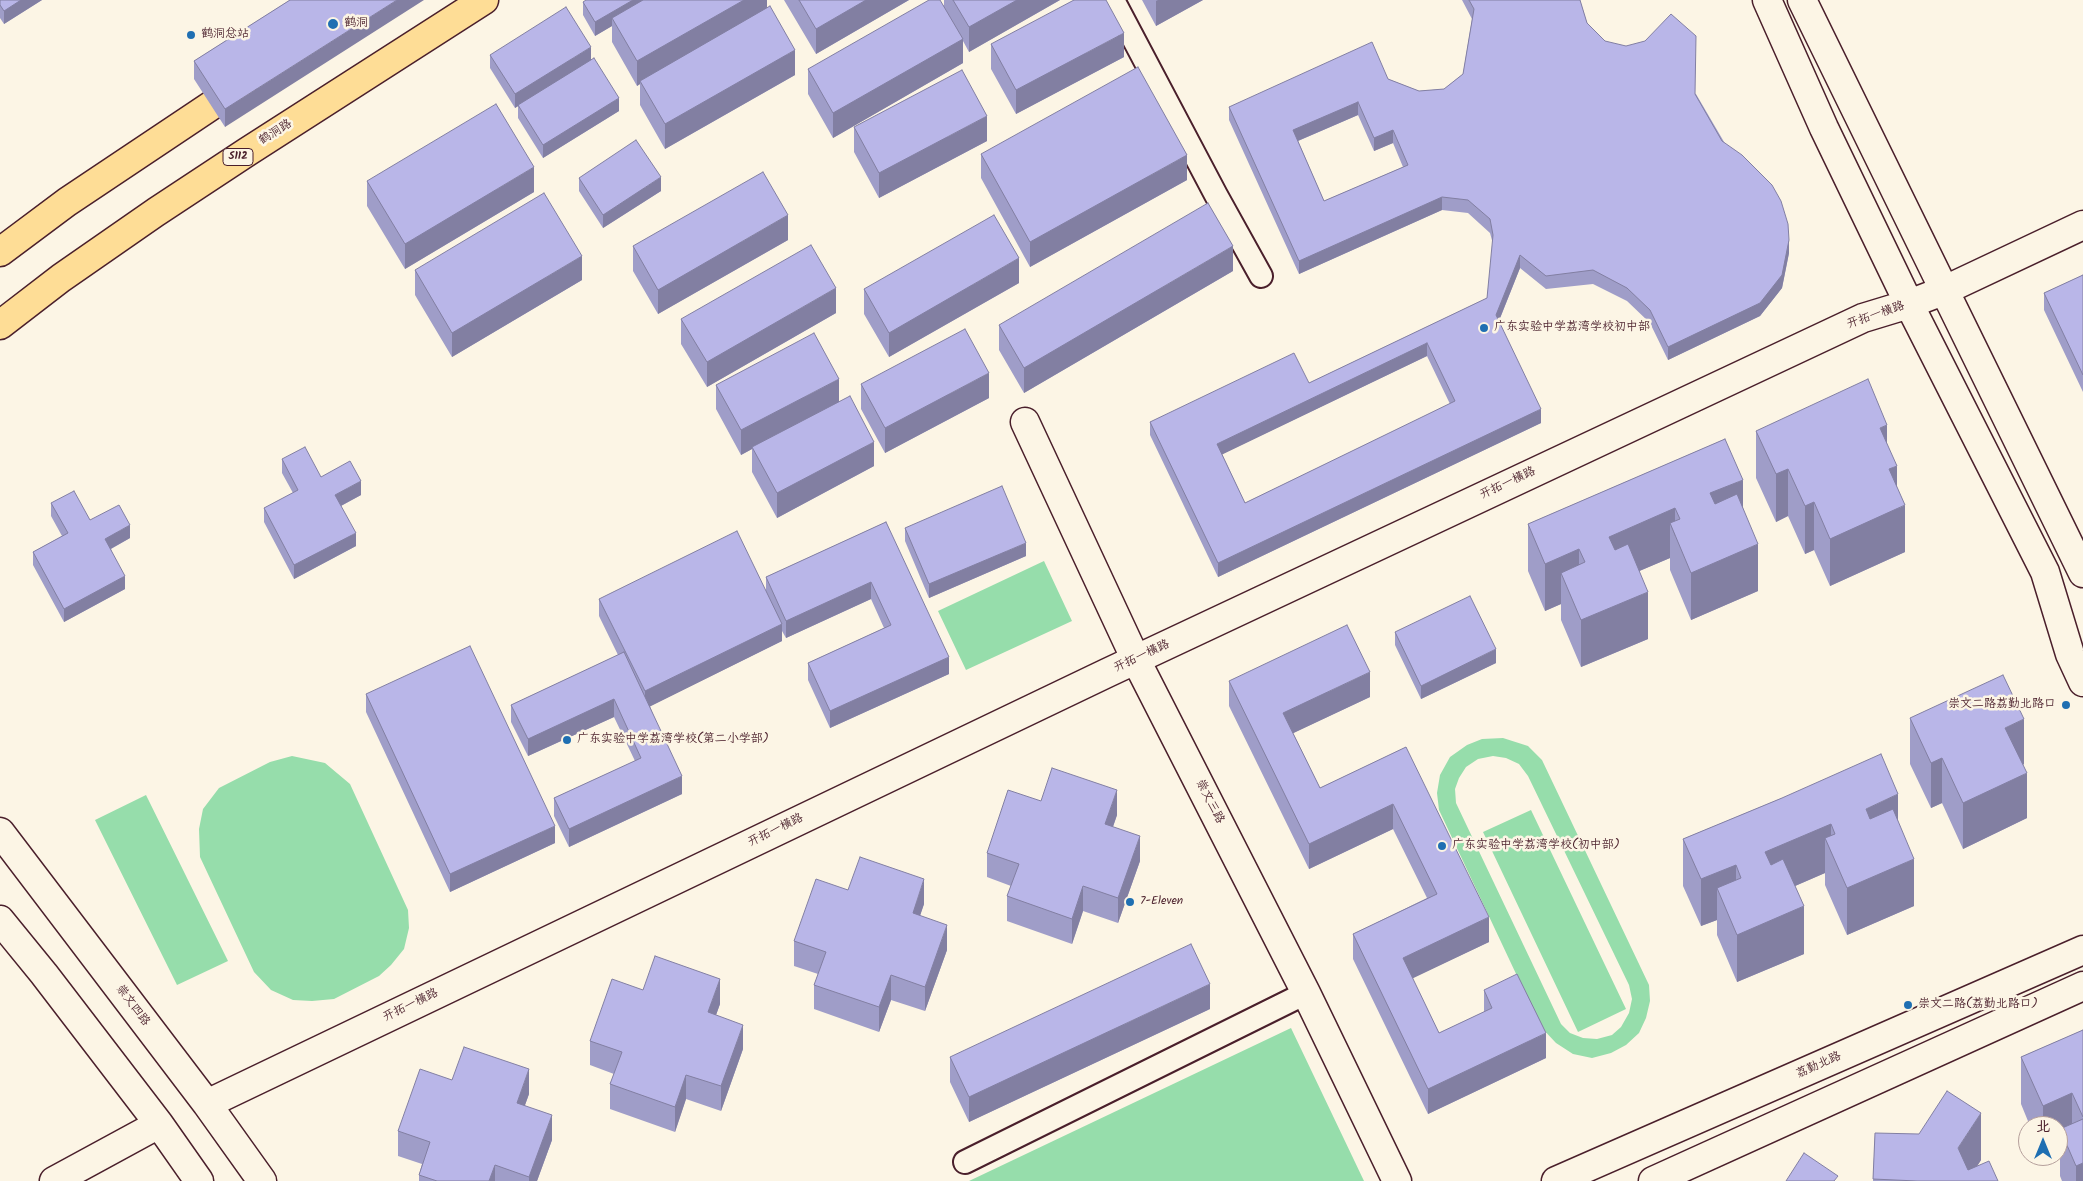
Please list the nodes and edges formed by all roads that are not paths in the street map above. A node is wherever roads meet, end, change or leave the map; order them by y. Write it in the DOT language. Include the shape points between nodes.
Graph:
graph roads {
  1 [pos="484,0"];
  2 [pos="1113,0"];
  3 [pos="1767,0"];
  4 [pos="1802,0"];
  5 [pos="263,71"];
  6 [pos="2083,225"];
  7 [pos="0,252"];
  8 [pos="1262,276"];
  9 [pos="1943,291"];
  10 [pos="1909,304"];
  11 [pos="0,325"];
  12 [pos="1025,422"];
  13 [pos="2083,573"];
  14 [pos="2076,658"];
  15 [pos="1136,660"];
  16 [pos="2083,682"];
  17 [pos="0,832"];
  18 [pos="0,920"];
  19 [pos="2081,949"];
  20 [pos="2083,986"];
  21 [pos="1306,993"];
  22 [pos="207,1104"];
  23 [pos="159,1124"];
  24 [pos="965,1162"];
  25 [pos="54,1181"];
  26 [pos="199,1181"];
  27 [pos="262,1181"];
  28 [pos="1397,1181"];
  29 [pos="1556,1181"];
  30 [pos="1654,1181"];
  1 -- 11 [label="main road, 鹤洞路 / S112" via="156,212"];
  2 -- 8 [label="street"];
  3 -- 10 [label="main road" via="1824,128"];
  4 -- 9 [label="main road"];
  5 -- 7 [label="main road" via="75,197"];
  6 -- 9 [label="main road, 开拓一横路"];
  9 -- 10 [label="main road, 开拓一横路"];
  9 -- 13 [label="main road"];
  10 -- 14 [label="main road" via="2045,572"];
  10 -- 15 [label="main road, 开拓一横路" via="1864,318"];
  12 -- 15 [label="main road, 崇文三路"];
  14 -- 16 [label="main road"];
  15 -- 21 [label="main road, 崇文三路"];
  15 -- 22 [label="main road, 开拓一横路"];
  17 -- 22 [label="main road, 崇文四路"];
  18 -- 23 [label="main road"];
  19 -- 29 [label="main road, 荔勤北路"];
  20 -- 30 [label="main road"];
  21 -- 24 [label="street"];
  21 -- 28 [label="main road, 崇文三路"];
  22 -- 27 [label="main road, 崇文四路"];
  23 -- 25 [label="main road"];
  23 -- 26 [label="main road"];
}
